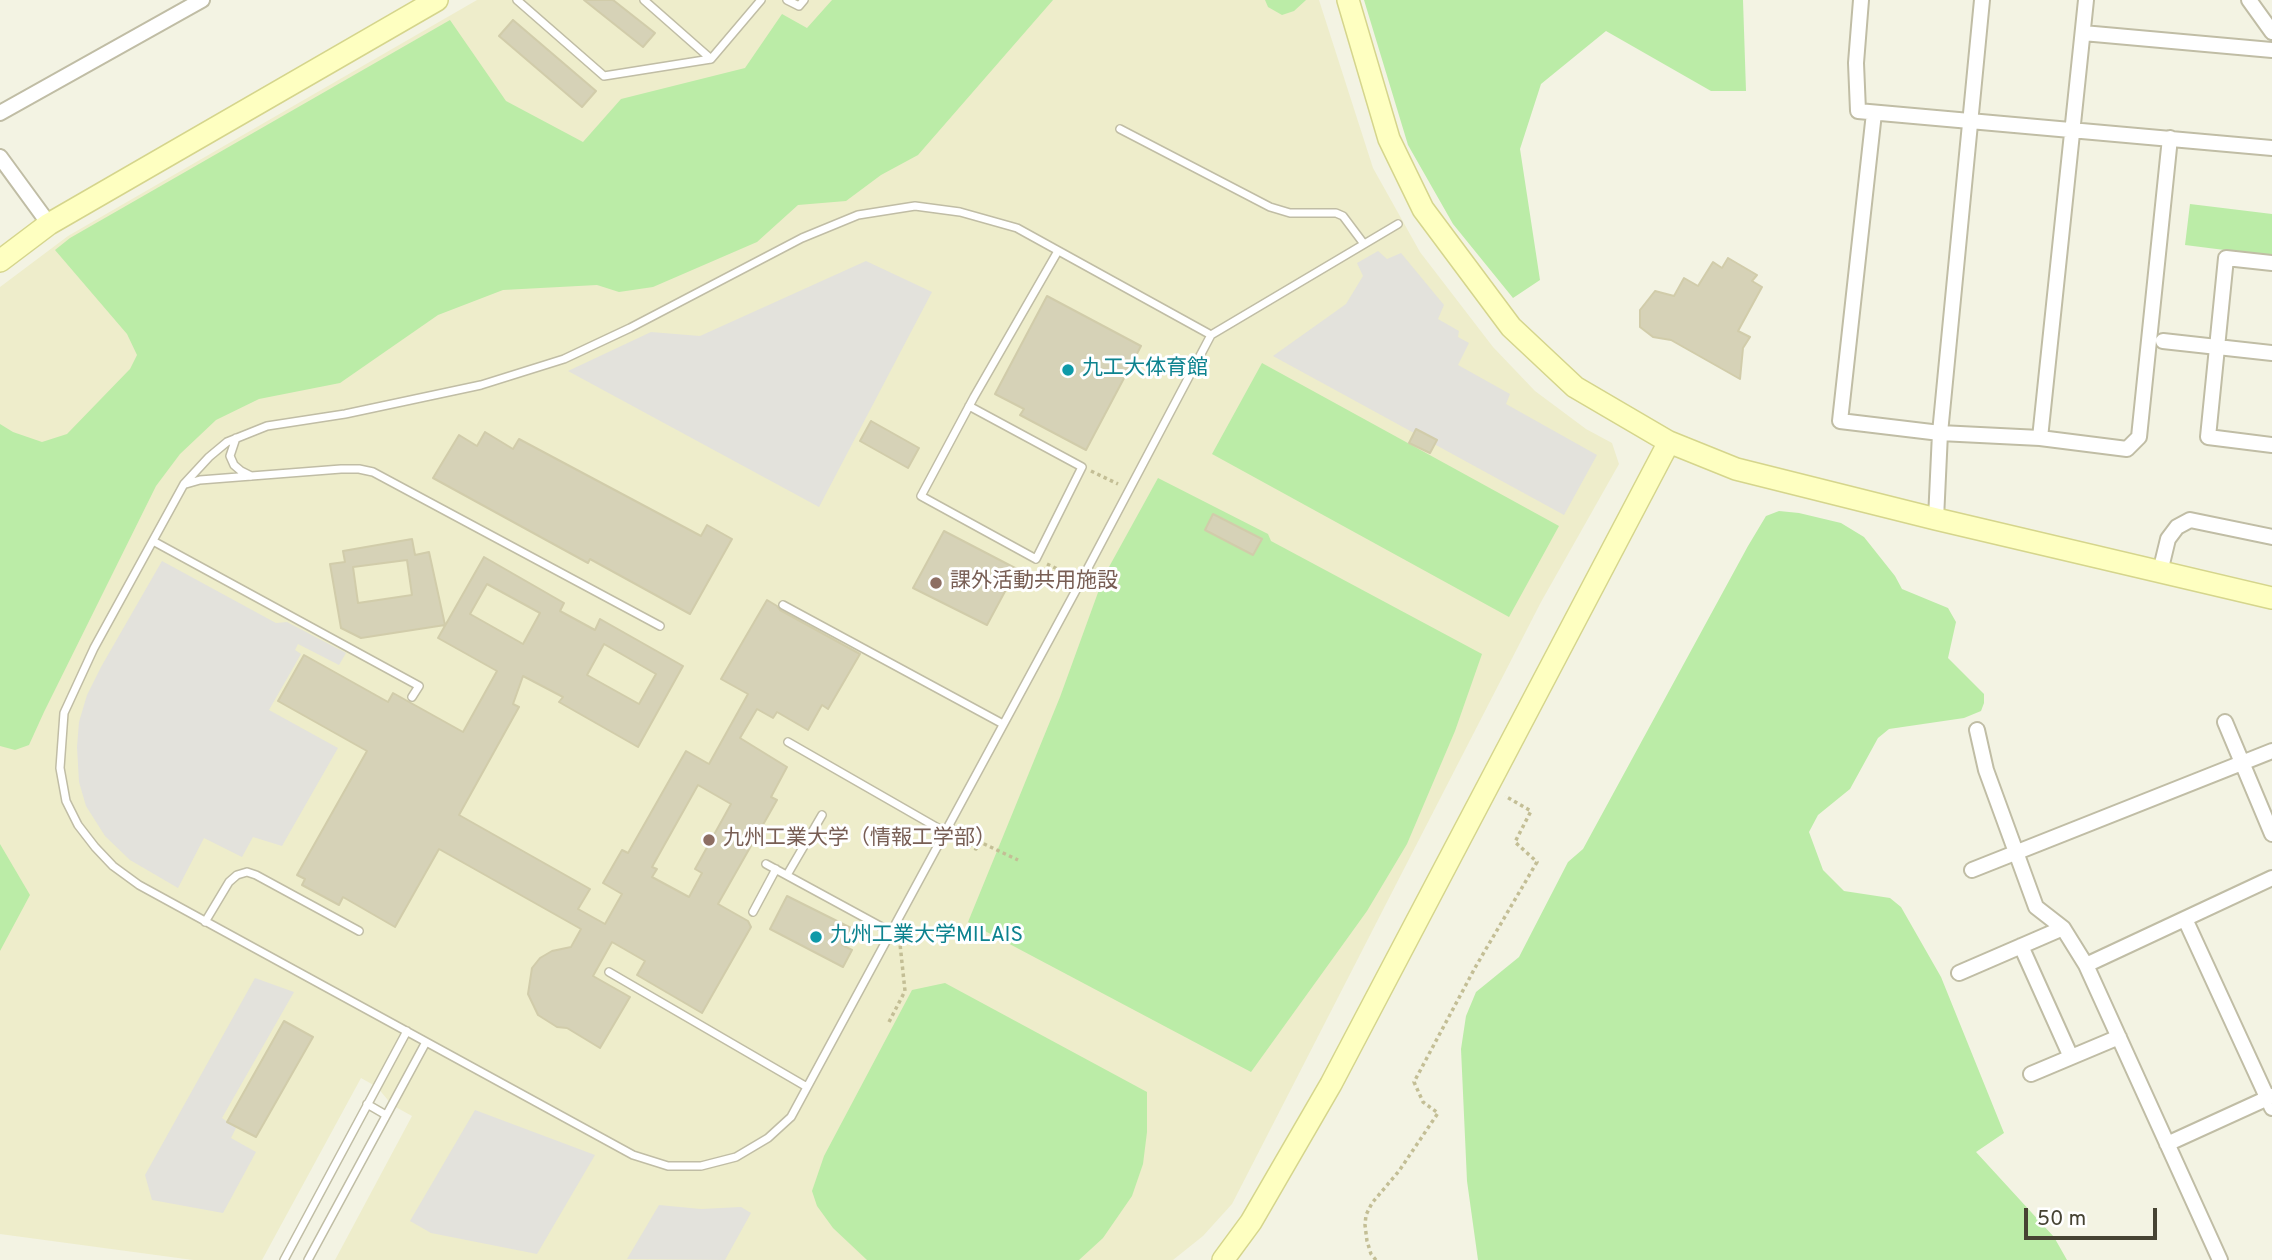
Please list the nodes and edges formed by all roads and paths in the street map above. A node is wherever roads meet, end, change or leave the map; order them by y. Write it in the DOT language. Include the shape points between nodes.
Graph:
graph roads {
  1 [pos="202,0"];
  2 [pos="437,0"];
  3 [pos="517,0"];
  4 [pos="644,0"];
  5 [pos="761,0"];
  6 [pos="787,0"];
  7 [pos="804,0"];
  8 [pos="1348,0"];
  9 [pos="1861,0"];
  10 [pos="1982,0"];
  11 [pos="2085,0"];
  12 [pos="2249,0"];
  13 [pos="2272,32"];
  14 [pos="2083,33"];
  15 [pos="2272,50"];
  16 [pos="711,59"];
  17 [pos="0,113"];
  18 [pos="1874,113"];
  19 [pos="1970,121"];
  20 [pos="1120,129"];
  21 [pos="2071,131"];
  22 [pos="2170,138"];
  23 [pos="2272,148"];
  24 [pos="0,157"];
  25 [pos="49,224"];
  26 [pos="1398,224"];
  27 [pos="1364,244"];
  28 [pos="1058,251"];
  29 [pos="0,261"];
  30 [pos="2272,263"];
  31 [pos="1211,335"];
  32 [pos="2163,341"];
  33 [pos="2217,347"];
  34 [pos="2272,353"];
  35 [pos="969,406"];
  36 [pos="1940,433"];
  37 [pos="236,438"];
  38 [pos="2040,438"];
  39 [pos="1669,442"];
  40 [pos="2272,445"];
  41 [pos="1082,467"];
  42 [pos="252,476"];
  43 [pos="184,485"];
  44 [pos="1130,489"];
  45 [pos="1936,519"];
  46 [pos="2272,537"];
  47 [pos="153,541"];
  48 [pos="1036,559"];
  49 [pos="2160,572"];
  50 [pos="1081,581"];
  51 [pos="2272,598"];
  52 [pos="783,605"];
  53 [pos="660,626"];
  54 [pos="412,697"];
  55 [pos="2225,722"];
  56 [pos="1003,724"];
  57 [pos="1977,730"];
  58 [pos="788,743"];
  59 [pos="2272,751"];
  60 [pos="2243,763"];
  61 [pos="1501,793"];
  62 [pos="822,815"];
  63 [pos="944,834"];
  64 [pos="2272,834"];
  65 [pos="2015,853"];
  66 [pos="1018,860"];
  67 [pos="766,864"];
  68 [pos="776,869"];
  69 [pos="1972,870"];
  70 [pos="787,875"];
  71 [pos="2272,878"];
  72 [pos="753,912"];
  73 [pos="2185,919"];
  74 [pos="205,922"];
  75 [pos="2063,928"];
  76 [pos="359,931"];
  77 [pos="891,932"];
  78 [pos="2021,946"];
  79 [pos="2086,965"];
  80 [pos="608,972"];
  81 [pos="1959,973"];
  82 [pos="889,1022"];
  83 [pos="407,1031"];
  84 [pos="2119,1037"];
  85 [pos="426,1042"];
  86 [pos="2071,1057"];
  87 [pos="2031,1074"];
  88 [pos="807,1087"];
  89 [pos="2271,1100"];
  90 [pos="367,1104"];
  91 [pos="386,1115"];
  92 [pos="2167,1144"];
  93 [pos="284,1260"];
  94 [pos="308,1260"];
  95 [pos="1223,1260"];
  96 [pos="1376,1260"];
  97 [pos="2220,1260"];
  1 -- 17 [label="street"];
  2 -- 25 [label="street"];
  3 -- 16 [label="lane" via="604,76"];
  4 -- 16 [label="lane"];
  5 -- 16 [label="lane"];
  6 -- 7 [label="lane" via="799,6"];
  8 -- 39 [label="street" via="1389,139 1423,209 1511,327 1575,387"];
  9 -- 18 [label="street" via="1858,111"];
  10 -- 19 [label="street"];
  11 -- 14 [label="street"];
  12 -- 13 [label="street"];
  14 -- 15 [label="street"];
  14 -- 21 [label="street"];
  18 -- 19 [label="street"];
  18 -- 36 [label="street" via="1840,421"];
  19 -- 21 [label="street"];
  19 -- 36 [label="street"];
  20 -- 27 [label="lane" via="1270,207 1343,216"];
  21 -- 22 [label="street"];
  21 -- 38 [label="street"];
  22 -- 23 [label="street"];
  22 -- 38 [label="street" via="2139,437 2127,449"];
  24 -- 25 [label="street"];
  25 -- 29 [label="street"];
  26 -- 27 [label="lane"];
  27 -- 31 [label="lane"];
  28 -- 31 [label="lane"];
  28 -- 35 [label="lane"];
  28 -- 37 [label="lane" via="1017,229 960,212 915,206 858,215 802,238 564,359 481,386 267,426"];
  30 -- 33 [label="street" via="2226,258"];
  31 -- 44 [label="lane"];
  32 -- 33 [label="street"];
  33 -- 34 [label="street"];
  33 -- 40 [label="street" via="2208,438"];
  35 -- 41 [label="lane"];
  35 -- 48 [label="lane" via="921,496"];
  36 -- 38 [label="street"];
  36 -- 45 [label="street"];
  37 -- 42 [label="lane" via="230,456 234,465"];
  37 -- 43 [label="lane" via="208,457"];
  39 -- 45 [label="street" via="1737,468"];
  39 -- 95 [label="street" via="1331,1084 1251,1222"];
  41 -- 44 [label="path"];
  41 -- 48 [label="lane"];
  42 -- 43 [label="lane"];
  42 -- 53 [label="lane" via="341,469 373,472"];
  43 -- 47 [label="lane"];
  44 -- 50 [label="lane"];
  45 -- 49 [label="street"];
  46 -- 49 [label="street" via="2190,520 2168,539"];
  47 -- 54 [label="lane" via="419,686"];
  47 -- 74 [label="lane" via="64,713 60,768 66,801 78,825 113,866"];
  48 -- 50 [label="path"];
  49 -- 51 [label="street"];
  50 -- 56 [label="lane"];
  52 -- 56 [label="lane"];
  55 -- 60 [label="street"];
  56 -- 63 [label="lane"];
  57 -- 65 [label="street"];
  58 -- 63 [label="lane"];
  59 -- 60 [label="street"];
  60 -- 64 [label="street"];
  60 -- 65 [label="street"];
  61 -- 96 [label="path" via="1531,811 1515,842 1537,862 1414,1082 1423,1102 1438,1112 1366,1215 1367,1241"];
  62 -- 70 [label="lane"];
  63 -- 66 [label="path" via="976,849 980,842"];
  63 -- 77 [label="lane"];
  65 -- 69 [label="street"];
  65 -- 75 [label="street" via="2036,907"];
  67 -- 68 [label="lane"];
  68 -- 70 [label="lane"];
  68 -- 72 [label="lane"];
  70 -- 77 [label="lane"];
  71 -- 73 [label="street"];
  73 -- 79 [label="street"];
  73 -- 89 [label="street"];
  74 -- 76 [label="lane" via="229,882 247,872"];
  74 -- 83 [label="lane"];
  75 -- 78 [label="street"];
  75 -- 79 [label="street"];
  77 -- 82 [label="path" via="899,937 905,991"];
  77 -- 88 [label="lane"];
  78 -- 81 [label="street"];
  78 -- 86 [label="street"];
  79 -- 84 [label="street"];
  80 -- 88 [label="lane"];
  83 -- 85 [label="lane"];
  83 -- 90 [label="lane"];
  84 -- 86 [label="street"];
  84 -- 92 [label="street"];
  85 -- 88 [label="lane" via="633,1155 668,1166 701,1166 736,1157 791,1117"];
  85 -- 91 [label="lane"];
  86 -- 87 [label="street"];
  89 -- 92 [label="street"];
  90 -- 91 [label="lane"];
  90 -- 93 [label="lane"];
  91 -- 94 [label="lane"];
  92 -- 97 [label="street"];
}
